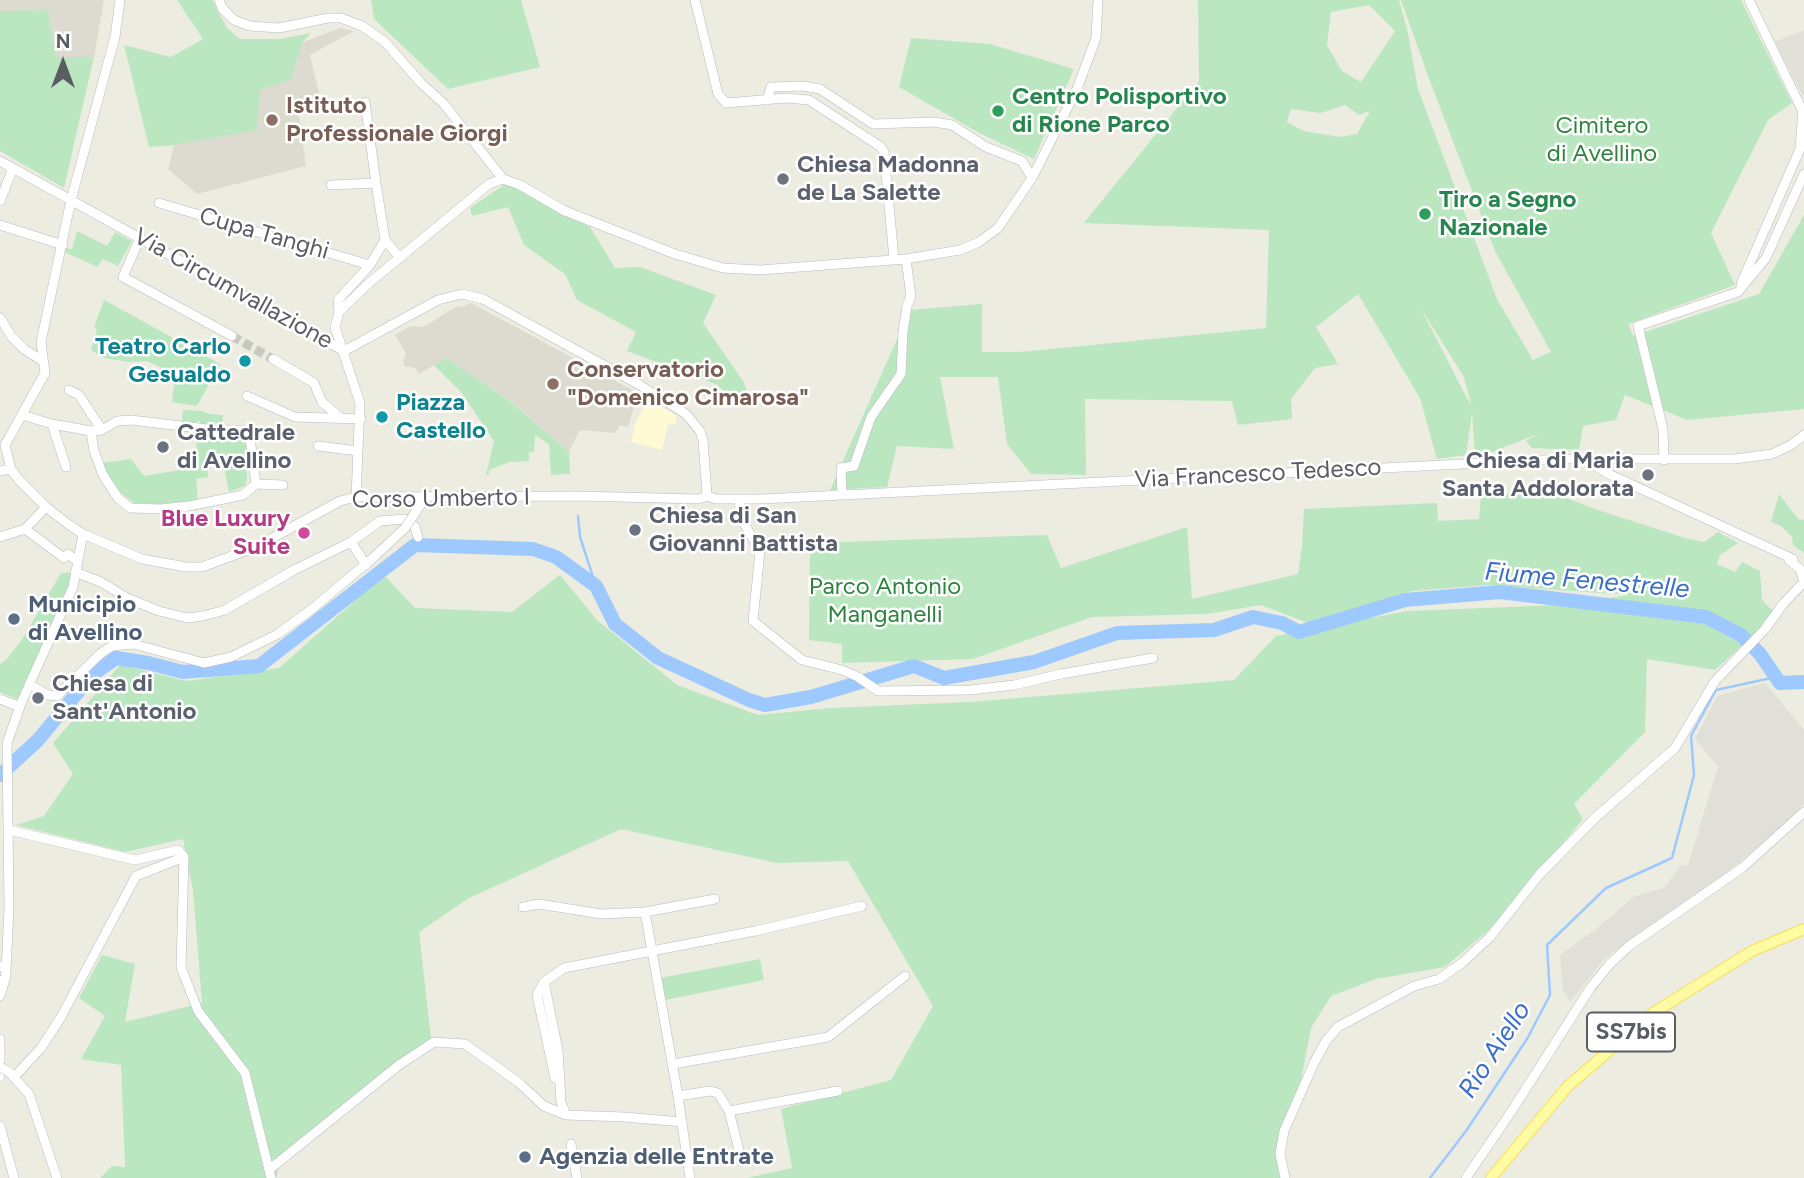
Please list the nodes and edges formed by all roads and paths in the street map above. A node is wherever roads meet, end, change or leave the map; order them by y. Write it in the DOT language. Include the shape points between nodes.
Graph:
graph roads {
  1 [pos="120,0"];
  2 [pos="219,0"];
  3 [pos="695,0"];
  4 [pos="1098,0"];
  5 [pos="1749,0"];
  6 [pos="767,100"];
  7 [pos="365,102"];
  8 [pos="1803,112"];
  9 [pos="0,160"];
  10 [pos="13,168"];
  11 [pos="1804,174"];
  12 [pos="1032,178"];
  13 [pos="503,179"];
  14 [pos="376,183"];
  15 [pos="331,185"];
  16 [pos="71,200"];
  17 [pos="0,201"];
  18 [pos="159,203"];
  19 [pos="0,225"];
  20 [pos="140,238"];
  21 [pos="385,240"];
  22 [pos="63,245"];
  23 [pos="400,258"];
  24 [pos="894,259"];
  25 [pos="906,259"];
  26 [pos="370,265"];
  27 [pos="1738,292"];
  28 [pos="339,312"];
  29 [pos="0,318"];
  30 [pos="232,336"];
  31 [pos="344,351"];
  32 [pos="273,359"];
  33 [pos="41,360"];
  34 [pos="69,390"];
  35 [pos="247,396"];
  36 [pos="22,415"];
  37 [pos="342,419"];
  38 [pos="361,419"];
  39 [pos="51,424"];
  40 [pos="103,430"];
  41 [pos="91,431"];
  42 [pos="1804,435"];
  43 [pos="2,443"];
  44 [pos="318,446"];
  45 [pos="358,451"];
  46 [pos="1583,459"];
  47 [pos="1664,460"];
  48 [pos="66,467"];
  49 [pos="11,469"];
  50 [pos="0,471"];
  51 [pos="256,484"];
  52 [pos="283,485"];
  53 [pos="842,494"];
  54 [pos="708,496"];
  55 [pos="356,497"];
  56 [pos="739,499"];
  57 [pos="423,500"];
  58 [pos="46,507"];
  59 [pos="25,529"];
  60 [pos="83,534"];
  61 [pos="0,537"];
  62 [pos="418,537"];
  63 [pos="351,542"];
  64 [pos="1789,557"];
  65 [pos="77,561"];
  66 [pos="1804,564"];
  67 [pos="366,565"];
  68 [pos="75,572"];
  69 [pos="1153,658"];
  70 [pos="30,685"];
  71 [pos="0,699"];
  72 [pos="20,707"];
  73 [pos="4,742"];
  74 [pos="1804,812"];
  75 [pos="9,830"];
  76 [pos="181,853"];
  77 [pos="715,899"];
  78 [pos="862,906"];
  79 [pos="523,907"];
  80 [pos="645,912"];
  81 [pos="1804,929"];
  82 [pos="653,951"];
  83 [pos="2,971"];
  84 [pos="905,976"];
  85 [pos="0,995"];
  86 [pos="0,1039"];
  87 [pos="673,1064"];
  88 [pos="6,1073"];
  89 [pos="838,1091"];
  90 [pos="678,1096"];
  91 [pos="729,1111"];
  92 [pos="566,1115"];
  93 [pos="682,1122"];
  94 [pos="0,1126"];
  95 [pos="571,1144"];
  96 [pos="742,1162"];
  97 [pos="270,1174"];
  98 [pos="14,1178"];
  99 [pos="57,1178"];
  100 [pos="577,1178"];
  101 [pos="689,1178"];
  102 [pos="1285,1178"];
  103 [pos="1466,1178"];
  104 [pos="1491,1178"];
  1 -- 16 [label="street" via="115,37"];
  2 -- 13 [label="street" via="234,20 250,26 279,28 341,18 362,26 385,42 444,104"];
  3 -- 6 [label="street" via="718,94 726,103"];
  4 -- 12 [label="street" via="1096,38 1077,89"];
  5 -- 8 [label="street"];
  6 -- 12 [label="street" via="771,87 803,86 820,89 873,124 952,125 986,147 1022,161"];
  6 -- 24 [label="street" via="809,100 881,146"];
  7 -- 14 [label="street"];
  8 -- 27 [label="street" via="1800,149"];
  9 -- 10 [label="street, Via Circumvallazione"];
  10 -- 16 [label="street, Via Circumvallazione"];
  10 -- 17 [label="street"];
  11 -- 27 [label="street" via="1766,258"];
  12 -- 25 [label="street" via="990,235 960,250"];
  13 -- 23 [label="street" via="489,184"];
  13 -- 24 [label="street" via="565,211 723,268 760,270"];
  14 -- 15 [label="street"];
  14 -- 21 [label="street"];
  16 -- 20 [label="street, Via Circumvallazione"];
  16 -- 22 [label="street"];
  18 -- 26 [label="street, Cupa Tanghi"];
  19 -- 22 [label="street"];
  20 -- 30 [label="street" via="123,277"];
  20 -- 31 [label="street, Via Circumvallazione"];
  21 -- 23 [label="street"];
  21 -- 26 [label="street"];
  22 -- 33 [label="street"];
  23 -- 28 [label="street"];
  24 -- 25 [label="street"];
  25 -- 53 [label="street" via="911,296 906,306 901,374 871,417 855,466 841,468"];
  26 -- 28 [label="street" via="338,300"];
  27 -- 47 [label="street" via="1638,326 1663,429"];
  28 -- 31 [label="street" via="335,327"];
  29 -- 33 [label="street" via="12,337"];
  31 -- 38 [label="street"];
  31 -- 54 [label="street, Via Circumvallazione" via="438,300 462,294 483,299 686,414 703,440"];
  32 -- 37 [label="street" via="314,383 322,402"];
  33 -- 36 [label="street" via="45,373"];
  34 -- 40 [label="street" via="79,395"];
  35 -- 37 [label="street" via="295,417"];
  36 -- 39 [label="street"];
  36 -- 43 [label="street"];
  37 -- 38 [label="street"];
  38 -- 45 [label="street"];
  39 -- 41 [label="street"];
  39 -- 48 [label="street"];
  40 -- 41 [label="street"];
  40 -- 51 [label="street" via="117,421 131,420 249,430"];
  41 -- 51 [label="street" via="103,475 131,508 189,506 243,495"];
  42 -- 47 [label="street, Via Francesco Tedesco" via="1783,450 1756,458"];
  43 -- 49 [label="street"];
  44 -- 45 [label="street"];
  45 -- 55 [label="street"];
  46 -- 47 [label="street, Via Francesco Tedesco"];
  46 -- 53 [label="street, Via Francesco Tedesco"];
  46 -- 64 [label="street"];
  49 -- 50 [label="street"];
  49 -- 58 [label="street, Corso Umberto I"];
  51 -- 52 [label="street"];
  53 -- 56 [label="street, Via Francesco Tedesco"];
  54 -- 56 [label="street, Via Francesco Tedesco"];
  54 -- 57 [label="street, Corso Umberto I"];
  55 -- 57 [label="street, Corso Umberto I"];
  55 -- 60 [label="street, Corso Umberto I" via="340,501 256,547 202,567 142,559"];
  56 -- 69 [label="street" via="741,518 760,551 753,621 802,660 842,670 878,691 1014,685"];
  57 -- 67 [label="street, bridge" via="405,528"];
  58 -- 59 [label="street"];
  58 -- 60 [label="street, Corso Umberto I"];
  59 -- 61 [label="street"];
  59 -- 65 [label="street" via="64,558 68,554"];
  60 -- 65 [label="street"];
  62 -- 63 [label="street" via="414,526 402,518 380,521"];
  63 -- 67 [label="street"];
  63 -- 68 [label="street" via="225,610 187,618 127,598"];
  64 -- 66 [label="street"];
  64 -- 102 [label="street" via="1804,582 1715,681 1675,748 1596,817 1462,963 1439,979 1414,986 1338,1027 1326,1041 1284,1130 1280,1154"];
  65 -- 68 [label="street"];
  67 -- 70 [label="street" via="278,634 231,657 204,663 133,644 112,646 57,696"];
  68 -- 70 [label="street" via="73,587"];
  70 -- 72 [label="street"];
  71 -- 72 [label="street"];
  72 -- 73 [label="street"];
  73 -- 75 [label="street"];
  74 -- 103 [label="street" via="1742,868 1629,946 1609,965"];
  75 -- 76 [label="street" via="135,860"];
  75 -- 83 [label="street"];
  76 -- 88 [label="street" via="136,876 41,1048"];
  76 -- 97 [label="street" via="181,967 198,1011 245,1073"];
  77 -- 80 [label="street"];
  78 -- 82 [label="street"];
  79 -- 80 [label="street" via="539,904 601,914"];
  80 -- 82 [label="street"];
  81 -- 104 [label="main road, SS7bis" via="1752,951 1653,1013 1567,1087"];
  82 -- 87 [label="street"];
  82 -- 92 [label="street" via="564,968 544,982 537,995"];
  83 -- 85 [label="street"];
  84 -- 87 [label="street" via="828,1037"];
  86 -- 88 [label="street"];
  87 -- 90 [label="street"];
  88 -- 99 [label="street" via="29,1094"];
  89 -- 91 [label="street"];
  90 -- 91 [label="street" via="718,1093"];
  90 -- 93 [label="street"];
  91 -- 96 [label="street"];
  92 -- 93 [label="street"];
  92 -- 97 [label="street" via="544,1106 464,1044 434,1042 399,1065"];
  93 -- 101 [label="street"];
  94 -- 98 [label="street"];
  95 -- 100 [label="street"];
}
